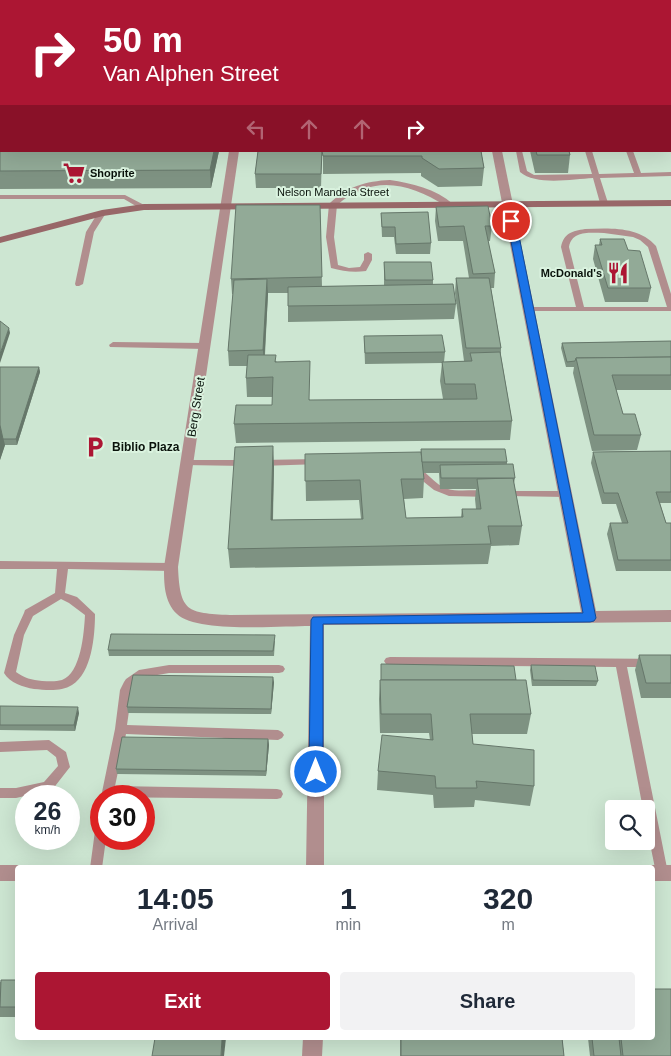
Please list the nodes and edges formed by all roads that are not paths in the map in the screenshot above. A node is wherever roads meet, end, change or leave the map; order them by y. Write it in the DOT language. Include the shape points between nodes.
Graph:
graph roads {
  1 [pos="234,152"];
  2 [pos="497,152"];
  3 [pos="519,152"];
  4 [pos="588,152"];
  5 [pos="629,152"];
  6 [pos="638,174"];
  7 [pos="671,174"];
  8 [pos="597,175"];
  9 [pos="0,197"];
  10 [pos="671,202"];
  11 [pos="604,203"];
  12 [pos="333,204"];
  13 [pos="448,204"];
  14 [pos="508,204"];
  15 [pos="227,205"];
  16 [pos="144,207"];
  17 [pos="102,213"];
  18 [pos="0,240"];
  19 [pos="368,254"];
  20 [pos="79,284"];
  21 [pos="671,308"];
  22 [pos="530,309"];
  23 [pos="581,309"];
  24 [pos="113,345"];
  25 [pos="206,346"];
  26 [pos="329,462"];
  27 [pos="187,463"];
  28 [pos="405,465"];
  29 [pos="565,494"];
  30 [pos="0,565"];
  31 [pos="63,566"];
  32 [pos="171,567"];
  33 [pos="60,595"];
  34 [pos="671,616"];
  35 [pos="590,618"];
  36 [pos="317,620"];
  37 [pos="390,661"];
  38 [pos="621,662"];
  39 [pos="671,663"];
  40 [pos="279,669"];
  41 [pos="121,730"];
  42 [pos="278,735"];
  43 [pos="0,747"];
  44 [pos="110,785"];
  45 [pos="0,793"];
  46 [pos="155,794"];
  47 [pos="277,794"];
  48 [pos="98,850"];
  49 [pos="96,865"];
  50 [pos="315,865"];
  51 [pos="0,873"];
  52 [pos="15,873"];
  53 [pos="662,873"];
  54 [pos="312,1040"];
  55 [pos="312,1056"];
  1 -- 15 [label="street, Berg Street"];
  2 -- 14 [label="street"];
  3 -- 8 [label="lane" via="524,172 532,177"];
  4 -- 8 [label="lane"];
  5 -- 6 [label="lane"];
  6 -- 7 [label="lane"];
  6 -- 8 [label="lane"];
  8 -- 11 [label="lane"];
  9 -- 16 [label="lane" via="124,197"];
  10 -- 11 [label="main road, Nelson Mandela Street"];
  11 -- 14 [label="main road, Nelson Mandela Street"];
  12 -- 13 [label="main road, Nelson Mandela Street"];
  12 -- 13 [label="lane" via="358,186 382,183 413,186"];
  12 -- 15 [label="main road, Nelson Mandela Street"];
  12 -- 19 [label="lane" via="330,236 334,266 362,269"];
  13 -- 14 [label="main road, Nelson Mandela Street"];
  14 -- 22 [label="street"];
  15 -- 16 [label="main road, Nelson Mandela Street"];
  15 -- 25 [label="street, Berg Street"];
  16 -- 17 [label="main road, Nelson Mandela Street"];
  17 -- 18 [label="main road, Nelson Mandela Street"];
  17 -- 20 [label="lane" via="90,232"];
  21 -- 23 [label="lane"];
  21 -- 23 [label="lane" via="652,246 645,238 625,233 582,232 566,239 565,247"];
  22 -- 23 [label="lane"];
  22 -- 29 [label="street"];
  24 -- 25 [label="lane"];
  25 -- 27 [label="street, Berg Street"];
  26 -- 27 [label="lane"];
  27 -- 32 [label="street, Berg Street"];
  28 -- 29 [label="lane" via="451,494"];
  29 -- 35 [label="street"];
  30 -- 31 [label="lane"];
  31 -- 32 [label="lane"];
  31 -- 33 [label="lane"];
  32 -- 36 [label="street, Berg Street" via="173,600 184,613 203,620"];
  33 -- 33 [label="lane" via="29,613 19,635 10,673 17,680 57,686 71,680 84,659 90,614 73,600"];
  34 -- 35 [label="street, Berg Street"];
  35 -- 36 [label="street, Berg Street"];
  36 -- 50 [label="street"];
  37 -- 38 [label="lane"];
  38 -- 39 [label="lane"];
  38 -- 53 [label="lane"];
  40 -- 41 [label="lane" via="143,673 130,682 126,690"];
  41 -- 42 [label="lane"];
  41 -- 44 [label="lane"];
  43 -- 45 [label="lane" via="49,746 62,755 64,767 48,786"];
  46 -- 47 [label="lane"];
  48 -- 49 [label="lane"];
  51 -- 52 [label="street"];
  54 -- 55 [label="street"];
}
